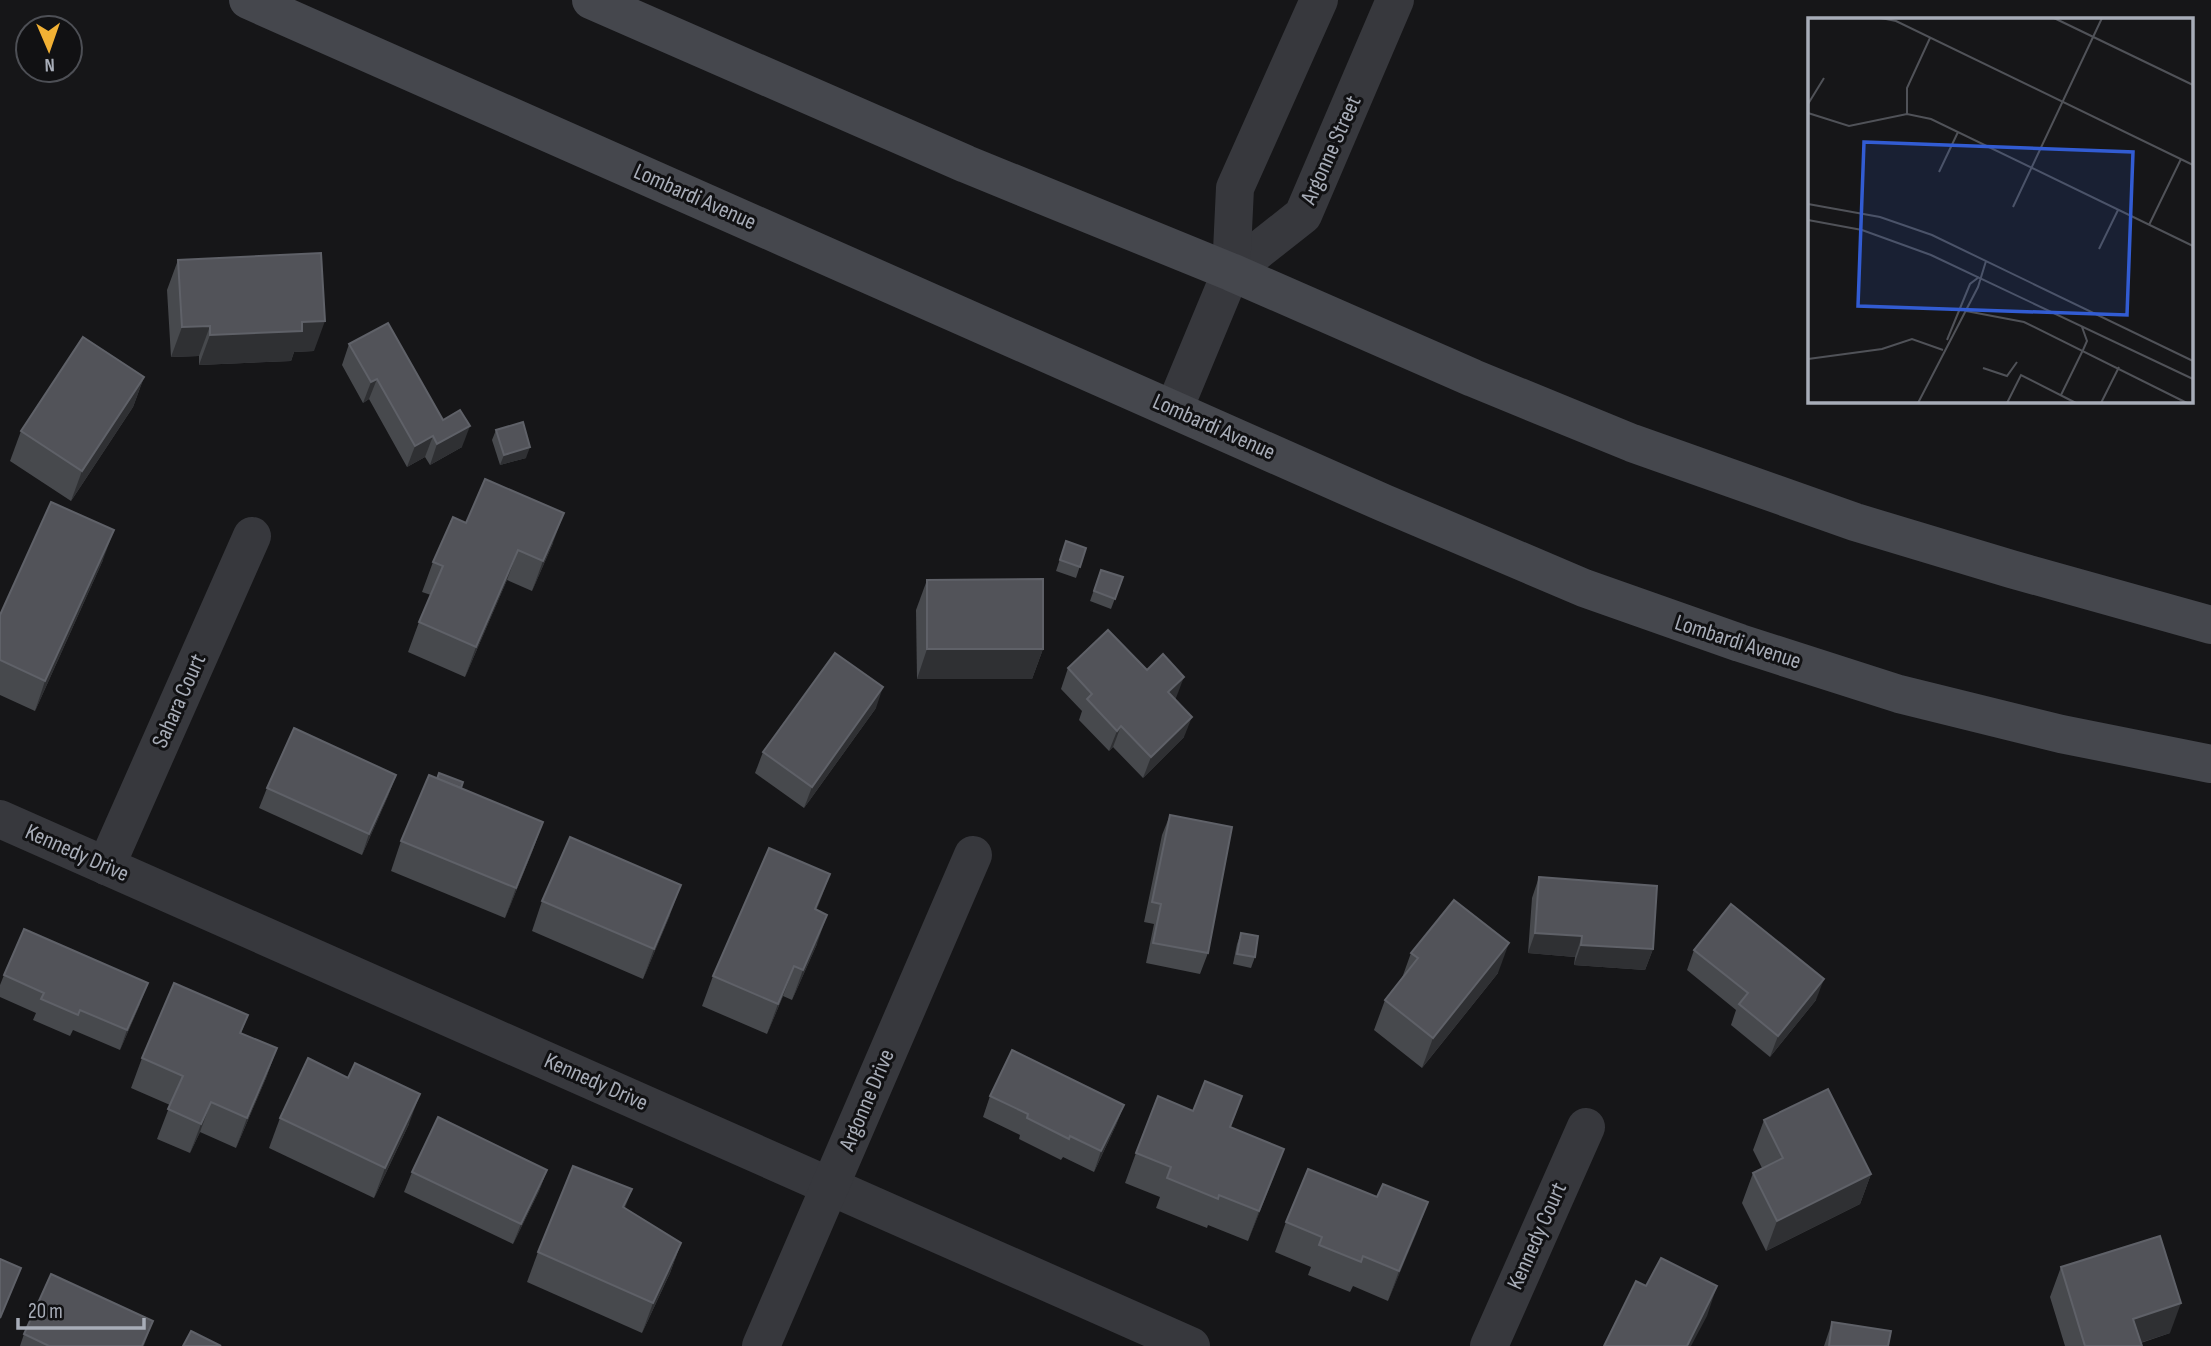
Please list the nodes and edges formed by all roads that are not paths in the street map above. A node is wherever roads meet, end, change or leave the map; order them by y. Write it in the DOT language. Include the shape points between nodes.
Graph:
graph roads {
  1 [pos="248,0"];
  2 [pos="591,0"];
  3 [pos="1319,0"];
  4 [pos="1395,0"];
  5 [pos="1231,272"];
  6 [pos="1174,409"];
  7 [pos="252,536"];
  8 [pos="2211,625"];
  9 [pos="2211,764"];
  10 [pos="0,819"];
  11 [pos="973,855"];
  12 [pos="106,866"];
  13 [pos="1586,1127"];
  14 [pos="830,1186"];
  15 [pos="761,1346"];
  16 [pos="1191,1346"];
  17 [pos="1489,1346"];
  1 -- 6 [label="main road, Lombardi Avenue"];
  2 -- 5 [label="main road" via="966,164"];
  3 -- 5 [label="street, Argonne Street" via="1235,188"];
  4 -- 5 [label="street, Argonne Street" via="1303,215"];
  5 -- 6 [label="street, Argonne Street"];
  5 -- 8 [label="main road" via="1544,407 1768,493 1951,552"];
  6 -- 9 [label="main road, Lombardi Avenue" via="1474,543 1692,627 1936,704"];
  7 -- 12 [label="street, Sahara Court"];
  10 -- 12 [label="street, Kennedy Drive"];
  11 -- 14 [label="street, Argonne Drive"];
  12 -- 14 [label="street, Kennedy Drive"];
  13 -- 17 [label="street, Kennedy Court"];
  14 -- 15 [label="street, Argonne Drive"];
  14 -- 16 [label="street, Kennedy Drive"];
}
